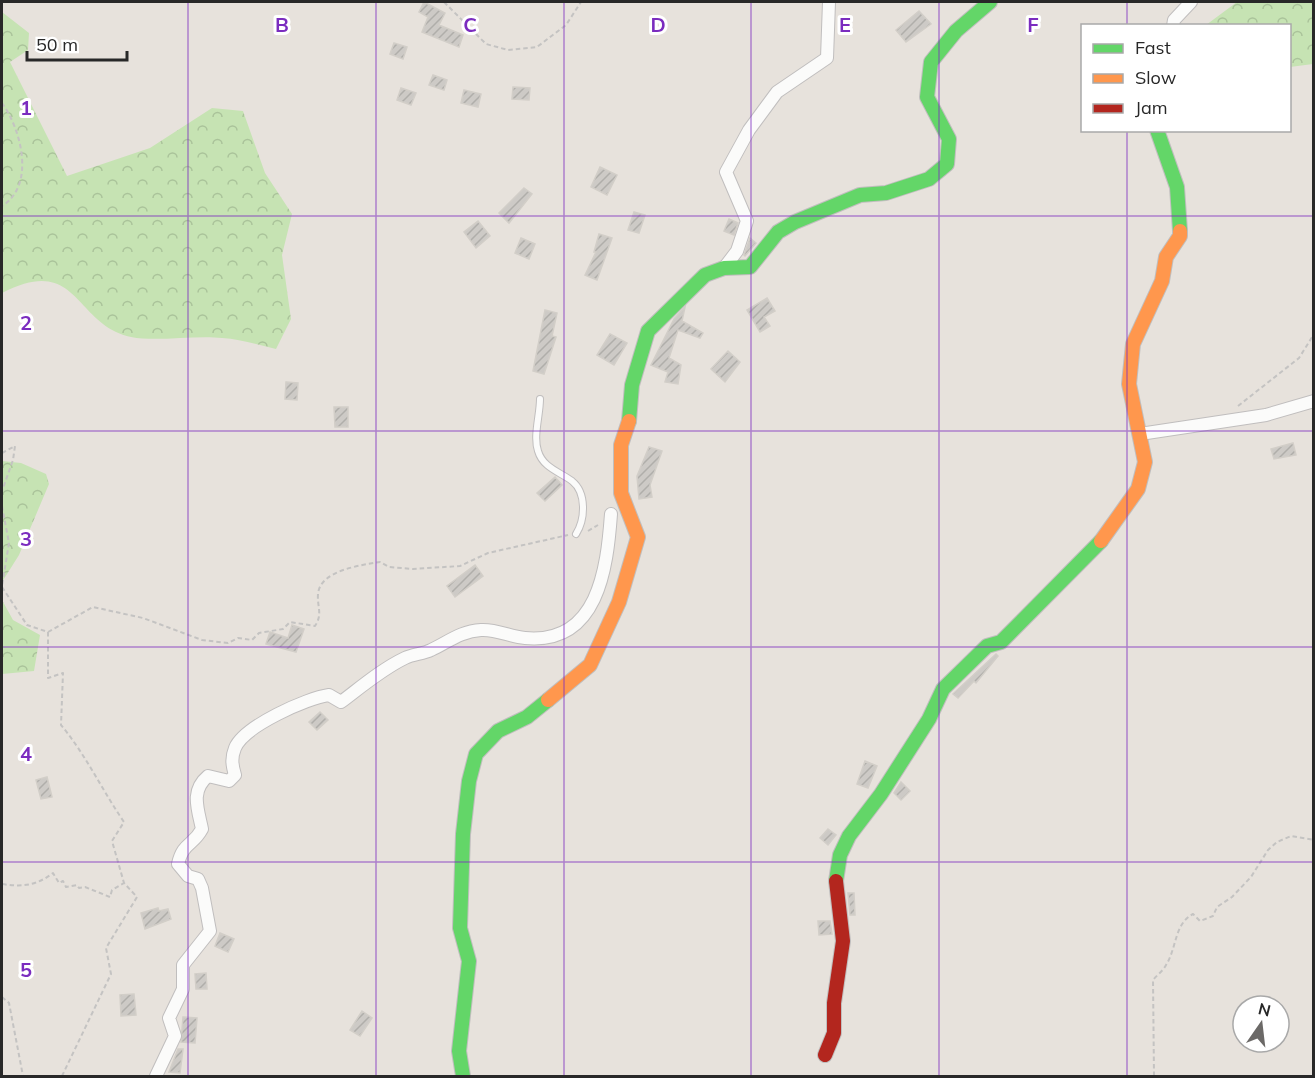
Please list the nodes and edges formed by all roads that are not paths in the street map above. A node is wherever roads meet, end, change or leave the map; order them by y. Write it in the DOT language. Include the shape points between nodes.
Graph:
graph roads {
  1 [pos="829,2"];
  2 [pos="990,2"];
  3 [pos="1191,2"];
  4 [pos="1174,24"];
  5 [pos="1158,132"];
  6 [pos="724,268"];
  7 [pos="540,399"];
  8 [pos="1314,401"];
  9 [pos="1140,434"];
  10 [pos="611,514"];
  11 [pos="576,534"];
  12 [pos="825,1055"];
  13 [pos="156,1077"];
  14 [pos="463,1077"];
  1 -- 6 [label="street" via="827,58 777,92 749,130 726,172 747,221 737,250"];
  2 -- 6 [label="street" via="956,31 931,62 927,97 949,139 947,164 929,179 886,193 860,195 795,222 778,232 750,267"];
  3 -- 4 [label="street"];
  5 -- 9 [label="street" via="1177,187 1180,236 1166,257 1161,281 1133,344 1129,384"];
  6 -- 14 [label="street" via="705,275 648,331 632,385 619,469 621,494 638,537 619,602 590,665 527,717 498,731 476,754 463,834 460,928 469,961 459,1051"];
  7 -- 11 [label="lane" via="538,453 559,475 574,482 582,496 582,524"];
  8 -- 9 [label="street" via="1266,415"];
  9 -- 12 [label="street" via="1145,462 1138,489 1096,549 1001,642 987,646 943,689 881,794 849,836 836,869 843,941 834,1034"];
  10 -- 13 [label="street" via="602,582 585,616 568,633 525,638 481,630 457,635 431,650 405,658 341,702 329,694 312,698 246,733 235,747 235,775 229,781 208,776 203,780 197,789 196,804 202,829 197,838 186,844 178,864 188,876 198,879 210,931 183,965 183,989 169,1018 175,1036"];
}
